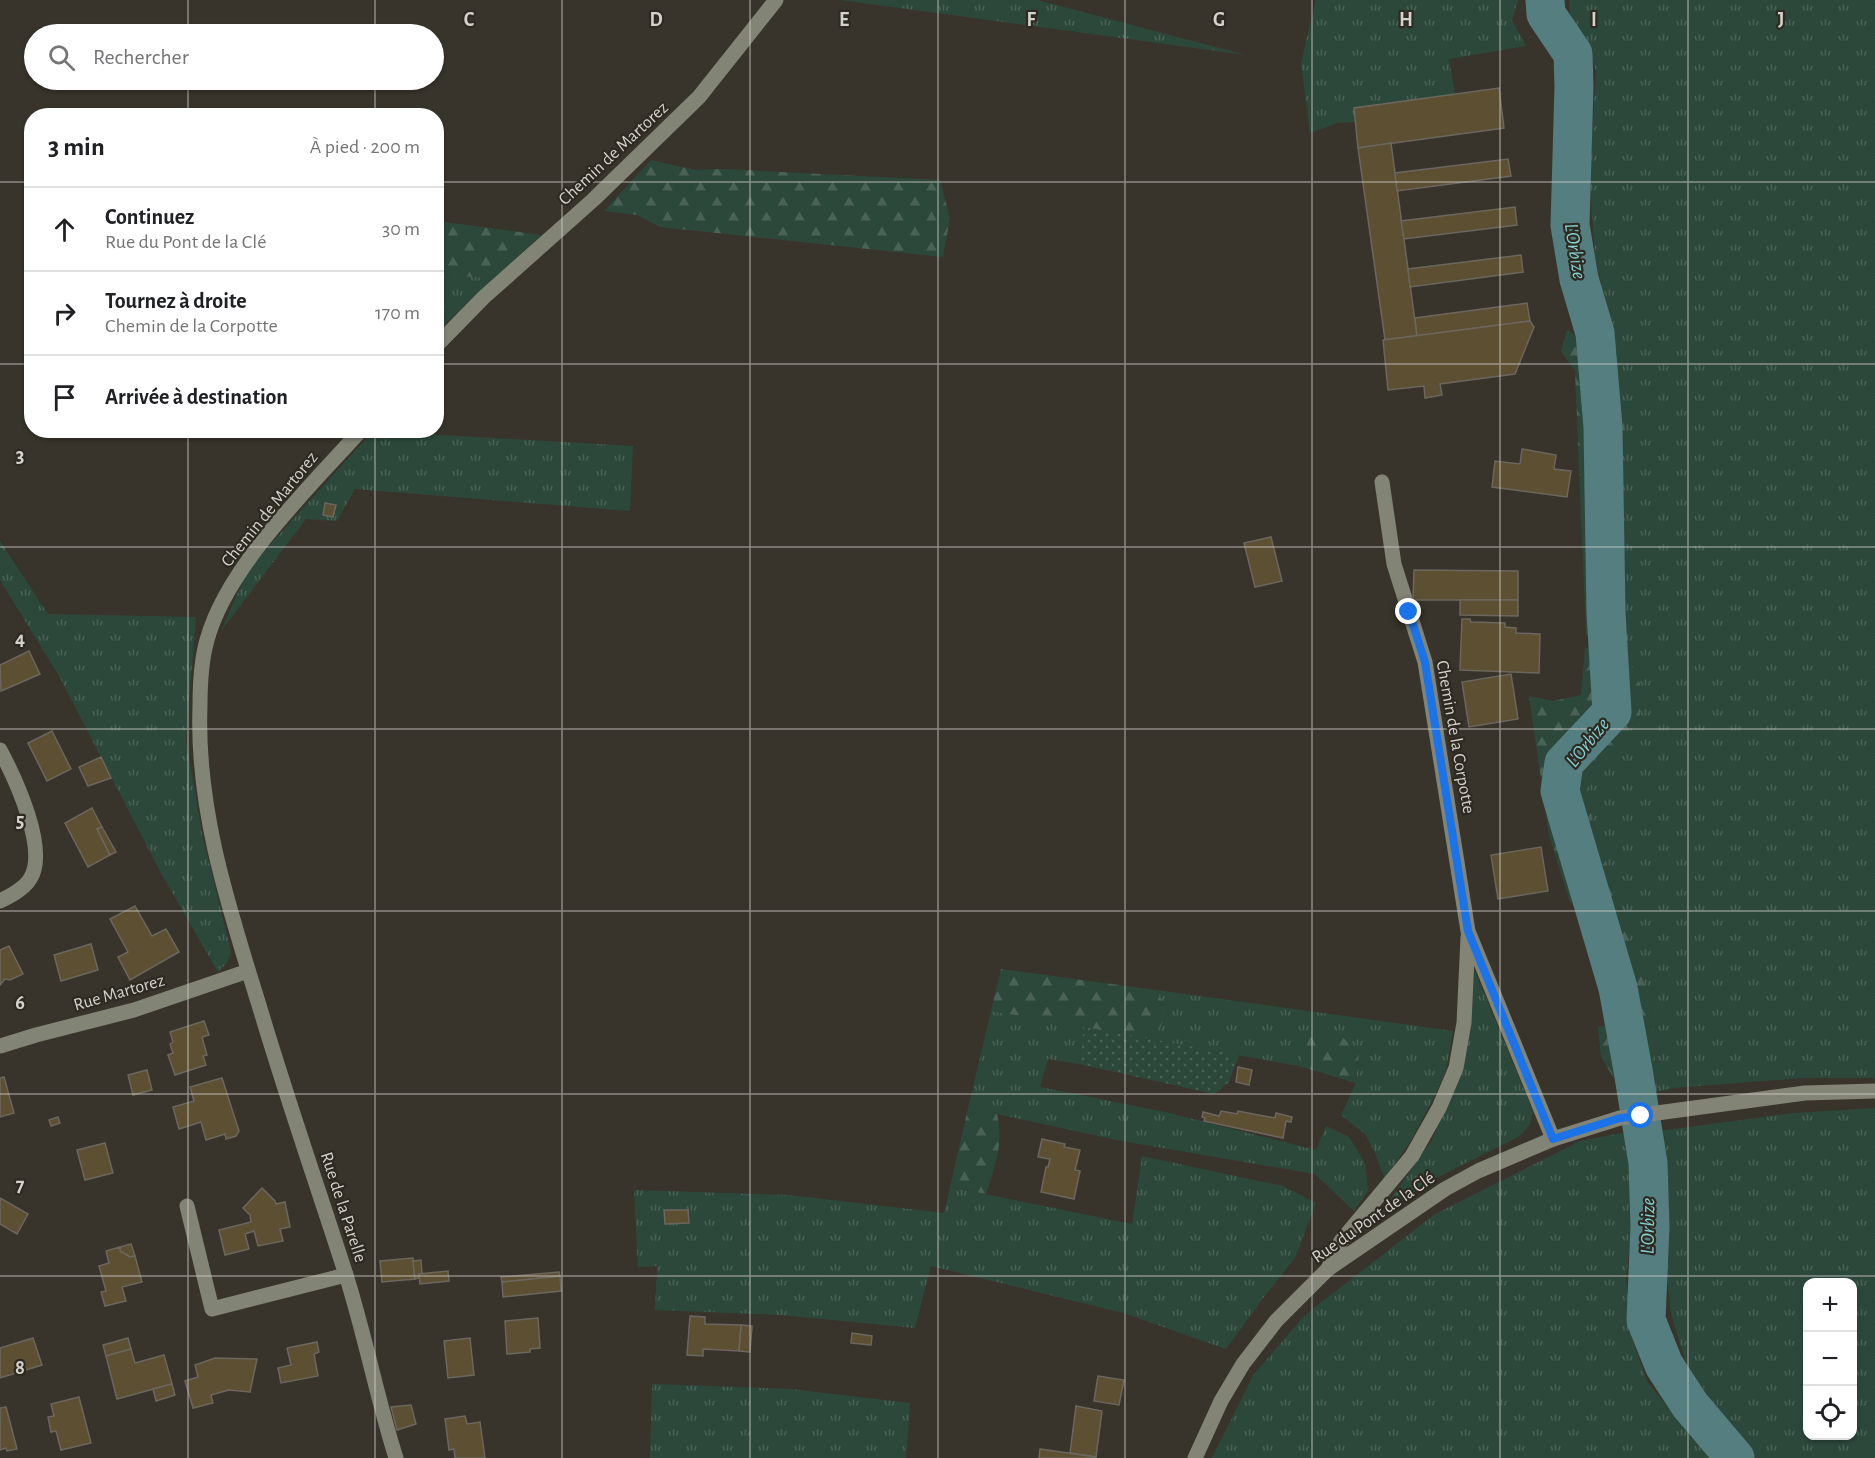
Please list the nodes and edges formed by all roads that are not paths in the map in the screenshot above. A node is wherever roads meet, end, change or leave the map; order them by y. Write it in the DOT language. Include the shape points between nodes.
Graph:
graph roads {
  1 [pos="776,0"];
  2 [pos="444,338"];
  3 [pos="354,438"];
  4 [pos="1382,482"];
  5 [pos="0,750"];
  6 [pos="0,901"];
  7 [pos="1468,931"];
  8 [pos="248,971"];
  9 [pos="0,1046"];
  10 [pos="1875,1091"];
  11 [pos="1553,1139"];
  12 [pos="187,1206"];
  13 [pos="1328,1269"];
  14 [pos="346,1275"];
  15 [pos="396,1458"];
  16 [pos="1195,1458"];
  1 -- 2 [label="street, Chemin de Martorez" via="699,97"];
  3 -- 8 [label="street, Chemin de Martorez" via="247,562 224,596 207,639 200,681 201,779 226,896"];
  4 -- 7 [label="street, Chemin de la Corpotte" via="1394,564 1425,662"];
  5 -- 6 [label="street" via="34,834 37,859 30,879"];
  7 -- 11 [label="street, Chemin de la Corpotte"];
  7 -- 13 [label="street, Chemin de la Corpotte" via="1464,1023 1456,1068 1412,1156 1341,1241"];
  8 -- 9 [label="street, Rue Martorez" via="134,1010"];
  8 -- 14 [label="street, Rue de la Parelle"];
  10 -- 11 [label="street, Rue du Pont de la Clé" via="1805,1093 1620,1118"];
  11 -- 13 [label="street, Rue du Pont de la Clé" via="1445,1189"];
  12 -- 14 [label="street" via="212,1309"];
  13 -- 16 [label="street, Rue du Pont de la Clé" via="1276,1321 1242,1365"];
  14 -- 15 [label="street, Rue de la Parelle"];
}
